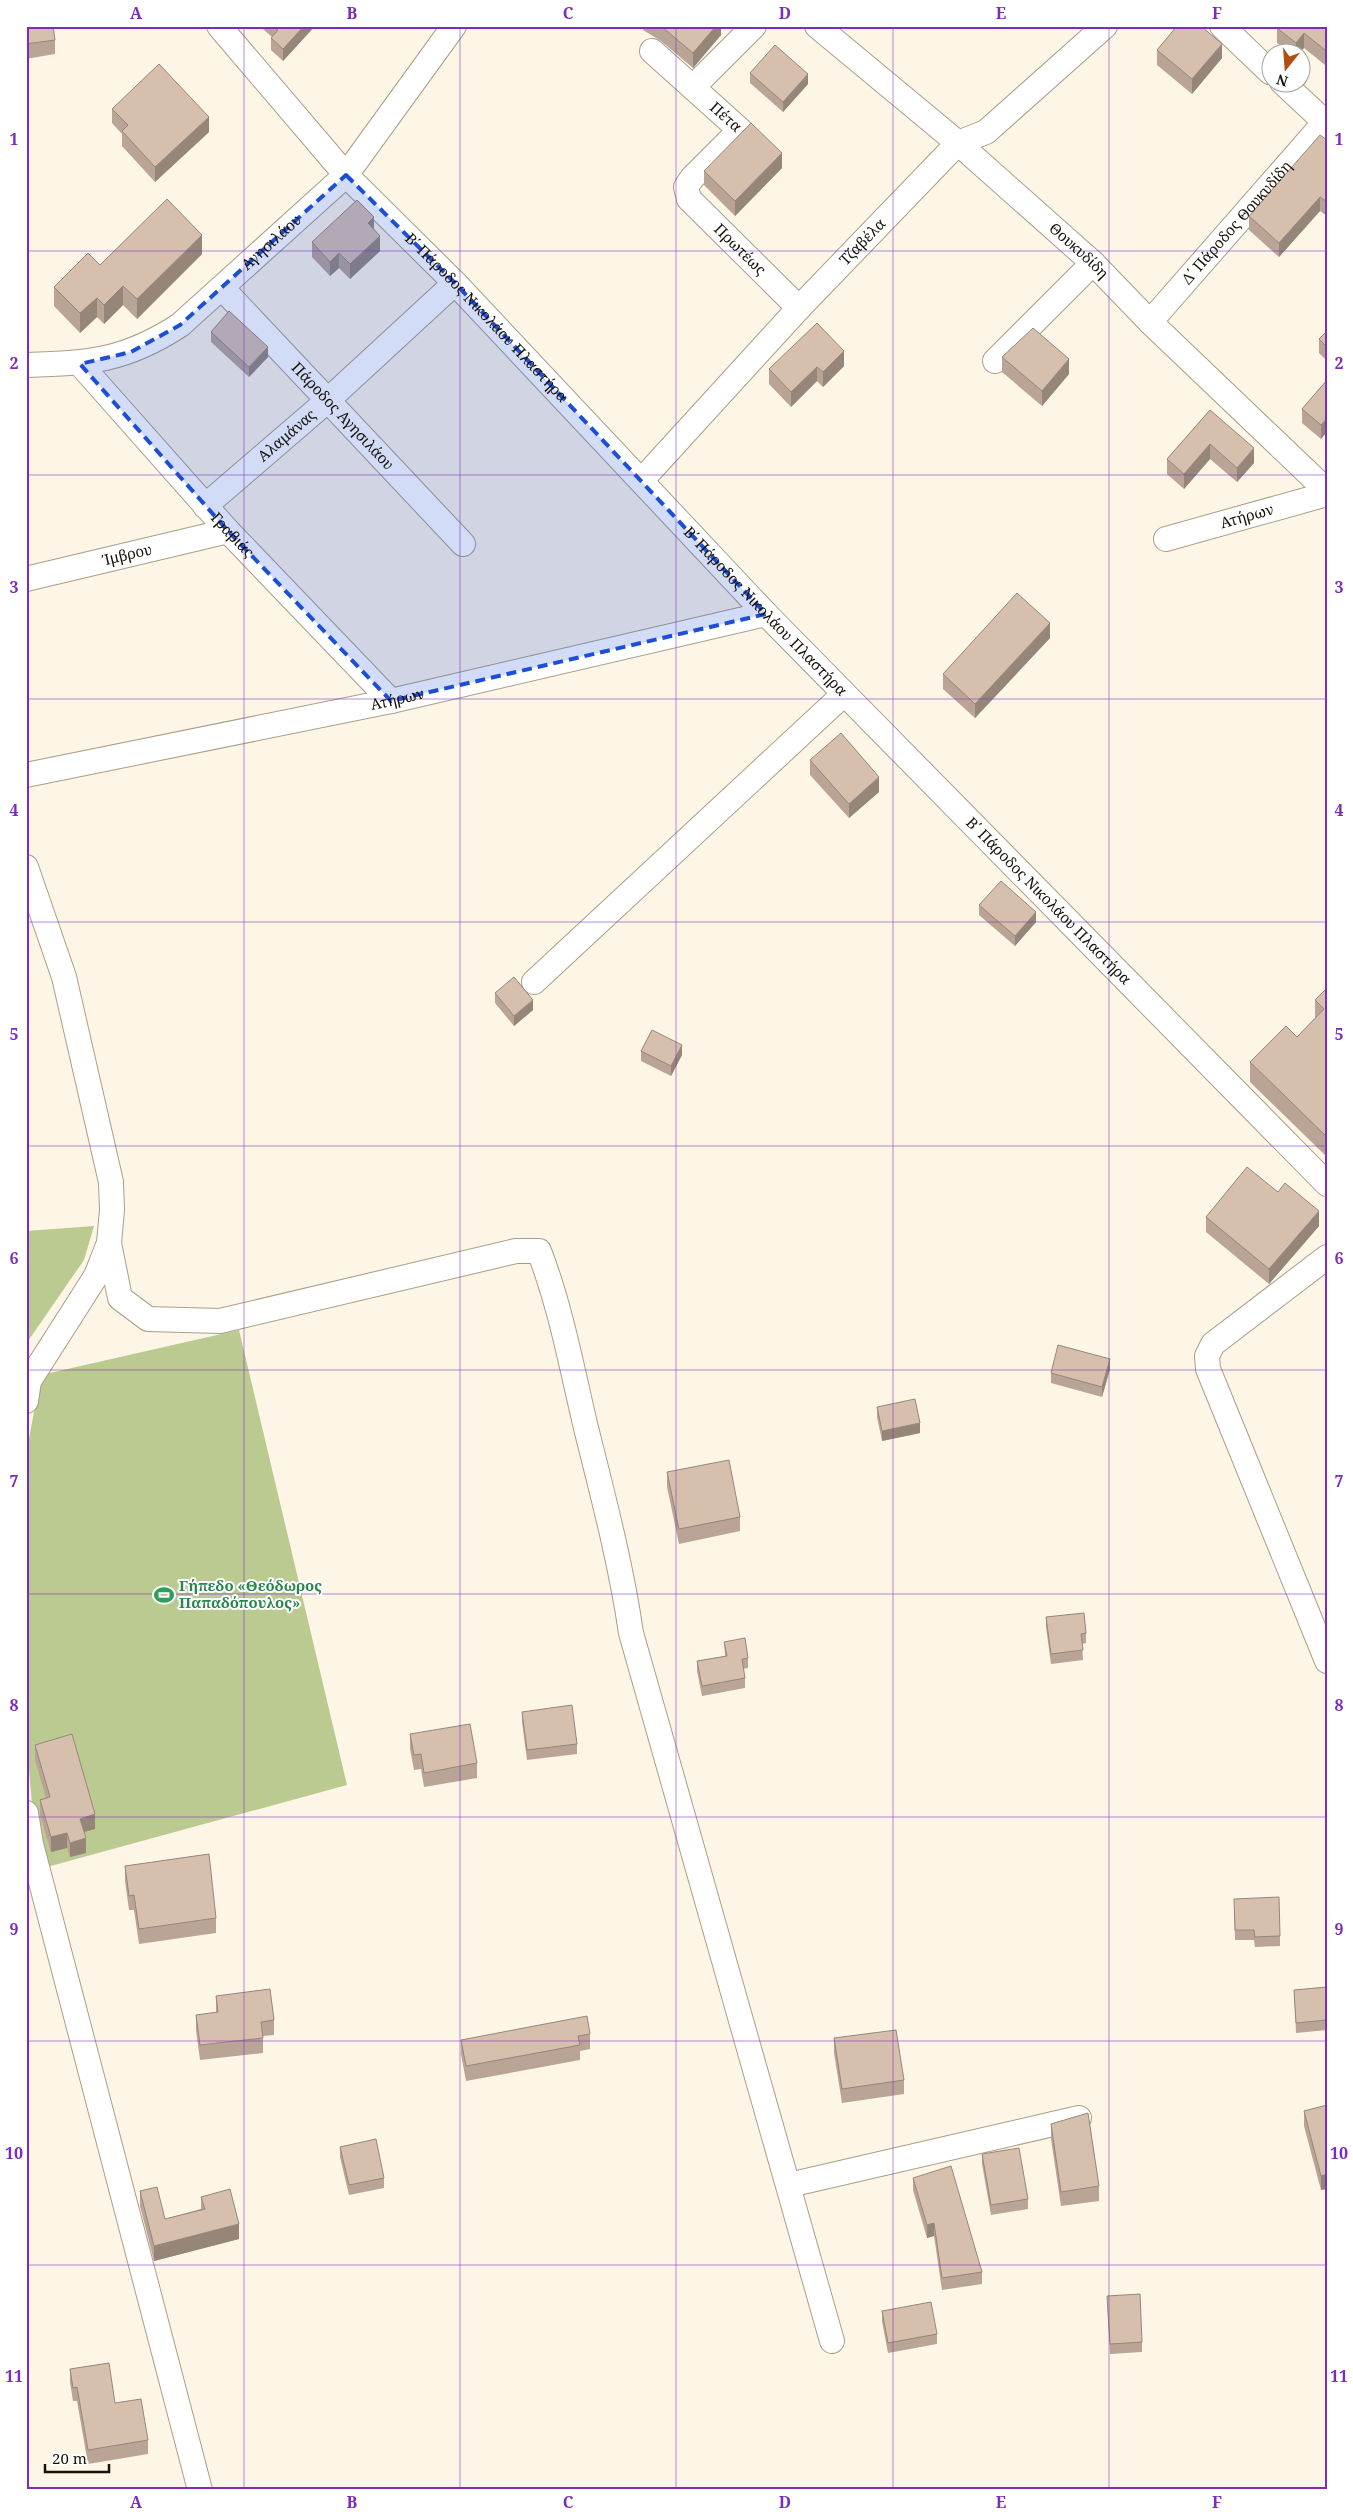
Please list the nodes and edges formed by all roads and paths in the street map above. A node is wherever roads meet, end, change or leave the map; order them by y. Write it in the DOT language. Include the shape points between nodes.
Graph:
graph roads {
  1 [pos="219,26"];
  2 [pos="454,26"];
  3 [pos="754,26"];
  4 [pos="817,26"];
  5 [pos="1222,26"];
  6 [pos="1104,27"];
  7 [pos="652,51"];
  8 [pos="1260,62"];
  9 [pos="694,86"];
  10 [pos="1293,92"];
  11 [pos="1326,123"];
  12 [pos="958,143"];
  13 [pos="346,175"];
  14 [pos="686,187"];
  15 [pos="1093,264"];
  16 [pos="455,283"];
  17 [pos="222,288"];
  18 [pos="799,308"];
  19 [pos="1150,322"];
  20 [pos="994,361"];
  21 [pos="80,364"];
  22 [pos="26,365"];
  23 [pos="326,401"];
  24 [pos="641,481"];
  25 [pos="1327,493"];
  26 [pos="205,506"];
  27 [pos="228,531"];
  28 [pos="1166,539"];
  29 [pos="463,544"];
  30 [pos="26,578"];
  31 [pos="766,614"];
  32 [pos="844,694"];
  33 [pos="391,701"];
  34 [pos="26,776"];
  35 [pos="26,867"];
  36 [pos="534,982"];
  37 [pos="1327,1184"];
  38 [pos="109,1244"];
  39 [pos="1327,1257"];
  40 [pos="26,1401"];
  41 [pos="1327,1661"];
  42 [pos="26,1813"];
  43 [pos="1079,2118"];
  44 [pos="789,2185"];
  45 [pos="832,2341"];
  46 [pos="200,2490"];
  1 -- 13 [label="street, Β΄ Πάροδος Νικολάου Πλαστήρα"];
  2 -- 13 [label="street, Αγησιλάου"];
  3 -- 9 [label="street"];
  4 -- 12 [label="street, Θουκυδίδη"];
  5 -- 8 [label="street"];
  6 -- 12 [label="street, Τζαβέλα" via="986,132"];
  7 -- 9 [label="street, Πέτα"];
  9 -- 14 [label="street, Πέτα" via="740,130"];
  10 -- 11 [label="street"];
  11 -- 19 [label="street, Δ΄ Πάροδος Θουκυδίδη"];
  12 -- 15 [label="street, Θουκυδίδη"];
  12 -- 18 [label="street, Τζαβέλα"];
  13 -- 16 [label="street, Β΄ Πάροδος Νικολάου Πλαστήρα"];
  13 -- 17 [label="street, Αγησιλάου"];
  14 -- 18 [label="street, Πρωτέως" via="689,199"];
  15 -- 19 [label="street, Θουκυδίδη"];
  15 -- 20 [label="street"];
  16 -- 23 [label="street, Αλαμάνας"];
  16 -- 24 [label="street, Β΄ Πάροδος Νικολάου Πλαστήρα"];
  17 -- 21 [label="street, Αγησιλάου" via="180,326 157,340 131,352"];
  17 -- 23 [label="street, Πάροδος Αγησιλάου"];
  18 -- 24 [label="street, Τζαβέλα"];
  19 -- 25 [label="street, Θουκυδίδη"];
  21 -- 22 [label="street, Αγησιλάου"];
  21 -- 26 [label="street, Γραβιάς"];
  23 -- 26 [label="street, Αλαμάνας"];
  23 -- 29 [label="street, Πάροδος Αγησιλάου"];
  24 -- 31 [label="street, Β΄ Πάροδος Νικολάου Πλαστήρα"];
  25 -- 28 [label="street, Ατήρων"];
  26 -- 27 [label="street, Γραβιάς"];
  27 -- 30 [label="street, Ίμβρου"];
  27 -- 33 [label="street, Γραβιάς"];
  31 -- 32 [label="street, Β΄ Πάροδος Νικολάου Πλαστήρα"];
  31 -- 33 [label="street, Ατήρων"];
  32 -- 36 [label="street"];
  32 -- 37 [label="street, Β΄ Πάροδος Νικολάου Πλαστήρα"];
  33 -- 34 [label="street, Ατήρων"];
  35 -- 38 [label="street" via="64,977 111,1182"];
  38 -- 40 [label="street" via="96,1276 29,1381"];
  38 -- 44 [label="street" via="120,1298 148,1320 220,1321 516,1251 539,1251 552,1284 625,1591 631,1633"];
  39 -- 41 [label="street" via="1219,1338 1207,1356 1208,1369"];
  42 -- 46 [label="street" via="33,1853"];
  43 -- 44 [label="street"];
  44 -- 45 [label="street"];
}
